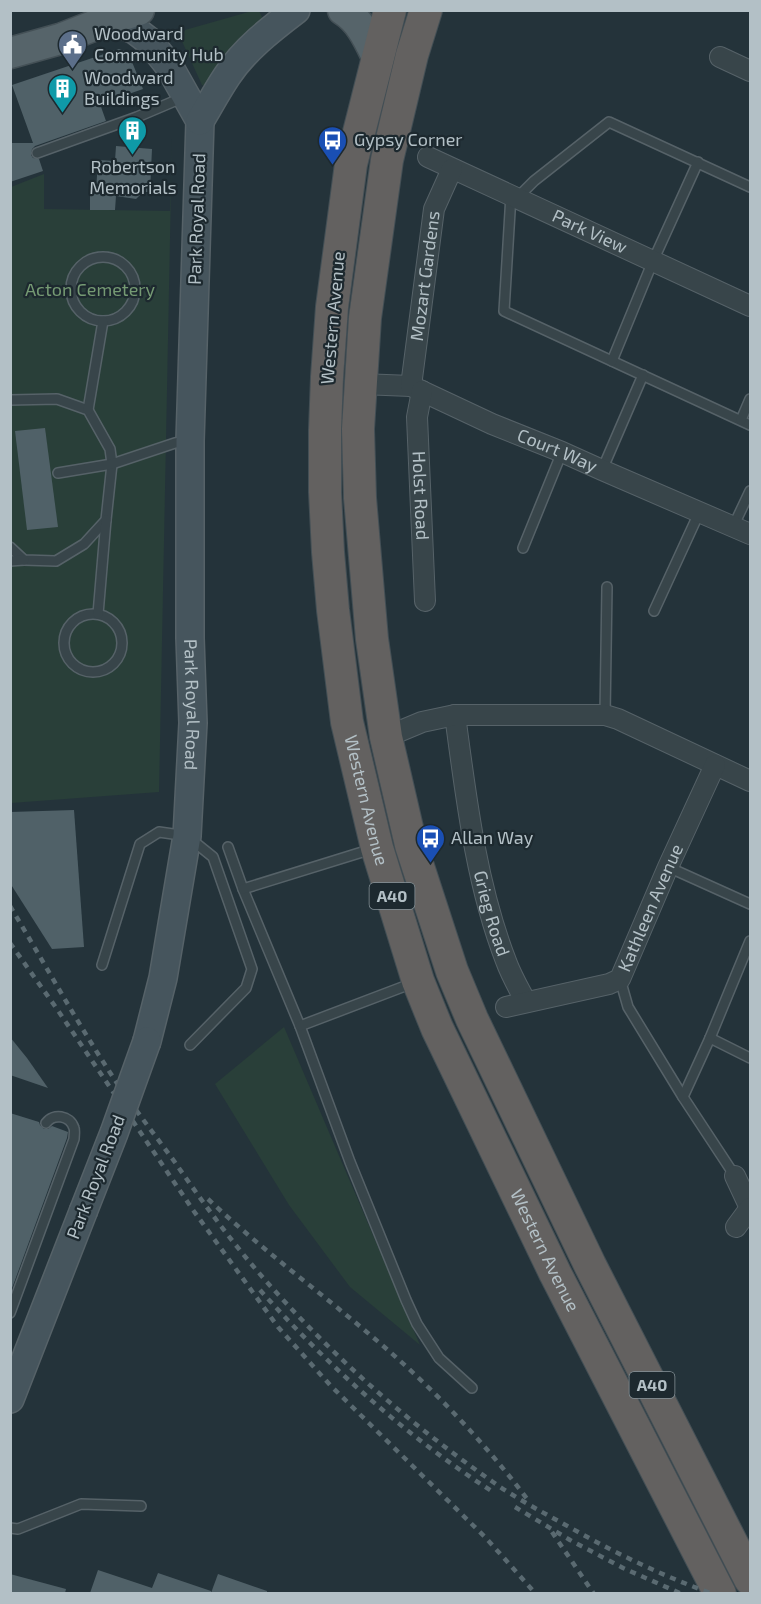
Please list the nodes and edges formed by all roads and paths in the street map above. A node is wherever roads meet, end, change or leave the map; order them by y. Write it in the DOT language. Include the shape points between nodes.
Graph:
graph roads {
  1 [pos="139,10"];
  2 [pos="296,10"];
  3 [pos="344,10"];
  4 [pos="390,10"];
  5 [pos="426,10"];
  6 [pos="448,10"];
  7 [pos="111,19"];
  8 [pos="10,53"];
  9 [pos="412,55"];
  10 [pos="720,57"];
  11 [pos="378,59"];
  12 [pos="750,71"];
  13 [pos="187,96"];
  14 [pos="200,121"];
  15 [pos="37,153"];
  16 [pos="428,157"];
  17 [pos="699,162"];
  18 [pos="452,169"];
  19 [pos="750,187"];
  20 [pos="514,197"];
  21 [pos="653,261"];
  22 [pos="750,306"];
  23 [pos="103,321"];
  24 [pos="612,361"];
  25 [pos="643,375"];
  26 [pos="361,384"];
  27 [pos="417,388"];
  28 [pos="22,399"];
  29 [pos="750,399"];
  30 [pos="10,400"];
  31 [pos="10,407"];
  32 [pos="87,410"];
  33 [pos="741,420"];
  34 [pos="750,425"];
  35 [pos="190,441"];
  36 [pos="562,452"];
  37 [pos="111,464"];
  38 [pos="602,470"];
  39 [pos="58,472"];
  40 [pos="750,491"];
  41 [pos="699,513"];
  42 [pos="106,520"];
  43 [pos="742,531"];
  44 [pos="10,547"];
  45 [pos="523,548"];
  46 [pos="24,560"];
  47 [pos="10,561"];
  48 [pos="607,587"];
  49 [pos="425,601"];
  50 [pos="654,611"];
  51 [pos="98,614"];
  52 [pos="455,715"];
  53 [pos="605,715"];
  54 [pos="386,737"];
  55 [pos="715,765"];
  56 [pos="750,781"];
  57 [pos="187,836"];
  58 [pos="228,847"];
  59 [pos="377,848"];
  60 [pos="668,867"];
  61 [pos="243,889"];
  62 [pos="750,904"];
  63 [pos="750,941"];
  64 [pos="102,965"];
  65 [pos="620,978"];
  66 [pos="418,981"];
  67 [pos="526,1002"];
  68 [pos="506,1007"];
  69 [pos="300,1026"];
  70 [pos="710,1038"];
  71 [pos="190,1045"];
  72 [pos="750,1058"];
  73 [pos="683,1097"];
  74 [pos="46,1123"];
  75 [pos="735,1176"];
  76 [pos="750,1208"];
  77 [pos="736,1227"];
  78 [pos="10,1313"];
  79 [pos="472,1388"];
  80 [pos="10,1399"];
  81 [pos="141,1506"];
  82 [pos="10,1528"];
  83 [pos="750,1580"];
  84 [pos="720,1593"];
  1 -- 7 [label="main road"];
  2 -- 14 [label="main road" via="228,75"];
  3 -- 11 [label="main road" via="366,34"];
  4 -- 11 [label="highway, Western Avenue / A40"];
  5 -- 9 [label="highway, Western Avenue / A40"];
  6 -- 9 [label="highway"];
  7 -- 8 [label="main road"];
  7 -- 13 [label="main road, Park Royal Road" via="149,41"];
  9 -- 26 [label="highway, Western Avenue / A40" via="387,160 365,318"];
  10 -- 12 [label="street"];
  11 -- 59 [label="highway, Western Avenue / A40" via="351,164 332,307 325,430 328,552 344,700"];
  13 -- 14 [label="main road, Park Royal Road"];
  13 -- 15 [label="lane"];
  14 -- 35 [label="main road, Park Royal Road"];
  16 -- 18 [label="street, Park View"];
  17 -- 19 [label="lane"];
  17 -- 20 [label="lane" via="609,122"];
  17 -- 21 [label="lane"];
  18 -- 20 [label="street, Park View"];
  18 -- 27 [label="street, Mozart Gardens" via="434,209"];
  20 -- 21 [label="street, Park View"];
  20 -- 24 [label="lane" via="504,311"];
  21 -- 22 [label="street, Park View"];
  21 -- 24 [label="lane"];
  23 -- 23 [label="lane" via="84,315 77,308 71,289 72,279 83,263 103,257 123,264 135,283 131,304 123,313"];
  23 -- 32 [label="lane"];
  24 -- 25 [label="lane"];
  25 -- 33 [label="lane"];
  25 -- 38 [label="lane"];
  26 -- 27 [label="street, Court Way"];
  26 -- 54 [label="highway, Western Avenue / A40" via="360,498 372,639"];
  27 -- 36 [label="street, Court Way"];
  27 -- 49 [label="street, Holst Road"];
  28 -- 30 [label="lane"];
  28 -- 31 [label="lane"];
  28 -- 32 [label="lane" via="57,399"];
  29 -- 33 [label="lane"];
  32 -- 37 [label="lane" via="110,449"];
  33 -- 34 [label="lane"];
  35 -- 37 [label="lane"];
  35 -- 57 [label="main road, Park Royal Road" via="193,723"];
  36 -- 38 [label="street, Court Way"];
  36 -- 45 [label="lane"];
  37 -- 39 [label="lane"];
  37 -- 42 [label="lane"];
  38 -- 41 [label="street, Court Way"];
  40 -- 43 [label="lane"];
  41 -- 43 [label="street, Court Way"];
  41 -- 50 [label="lane"];
  42 -- 46 [label="lane" via="84,544 56,561"];
  42 -- 51 [label="lane"];
  44 -- 46 [label="lane"];
  46 -- 47 [label="lane"];
  48 -- 53 [label="lane"];
  51 -- 51 [label="lane" via="115,624 123,641 118,659 94,673 75,667 64,640 72,623 80,617"];
  52 -- 53 [label="street"];
  52 -- 54 [label="street"];
  52 -- 67 [label="street, Grieg Road" via="474,845 490,911 506,962"];
  53 -- 55 [label="street"];
  54 -- 83 [label="highway, Western Avenue / A40" via="411,845 472,1019 590,1264"];
  55 -- 56 [label="street"];
  55 -- 60 [label="street, Kathleen Avenue"];
  57 -- 64 [label="lane" via="159,831 140,844"];
  57 -- 71 [label="lane" via="213,857 252,969 246,988"];
  57 -- 80 [label="main road, Park Royal Road, bridge" via="163,978 147,1041"];
  58 -- 61 [label="lane"];
  59 -- 61 [label="lane"];
  59 -- 66 [label="highway, Western Avenue / A40"];
  60 -- 62 [label="lane"];
  60 -- 65 [label="street, Kathleen Avenue"];
  61 -- 69 [label="lane"];
  63 -- 70 [label="lane"];
  65 -- 67 [label="street, Kathleen Avenue" via="609,984"];
  65 -- 73 [label="lane" via="628,1007"];
  66 -- 69 [label="lane"];
  66 -- 84 [label="highway, Western Avenue / A40" via="555,1273"];
  67 -- 68 [label="street, Kathleen Avenue"];
  69 -- 79 [label="lane" via="405,1300 439,1358"];
  70 -- 72 [label="lane"];
  70 -- 73 [label="lane"];
  73 -- 75 [label="lane"];
  74 -- 78 [label="lane" via="55,1116 64,1118 75,1129 74,1138"];
  75 -- 76 [label="street"];
  76 -- 77 [label="street"];
  81 -- 82 [label="lane" via="81,1504 18,1529"];
}
